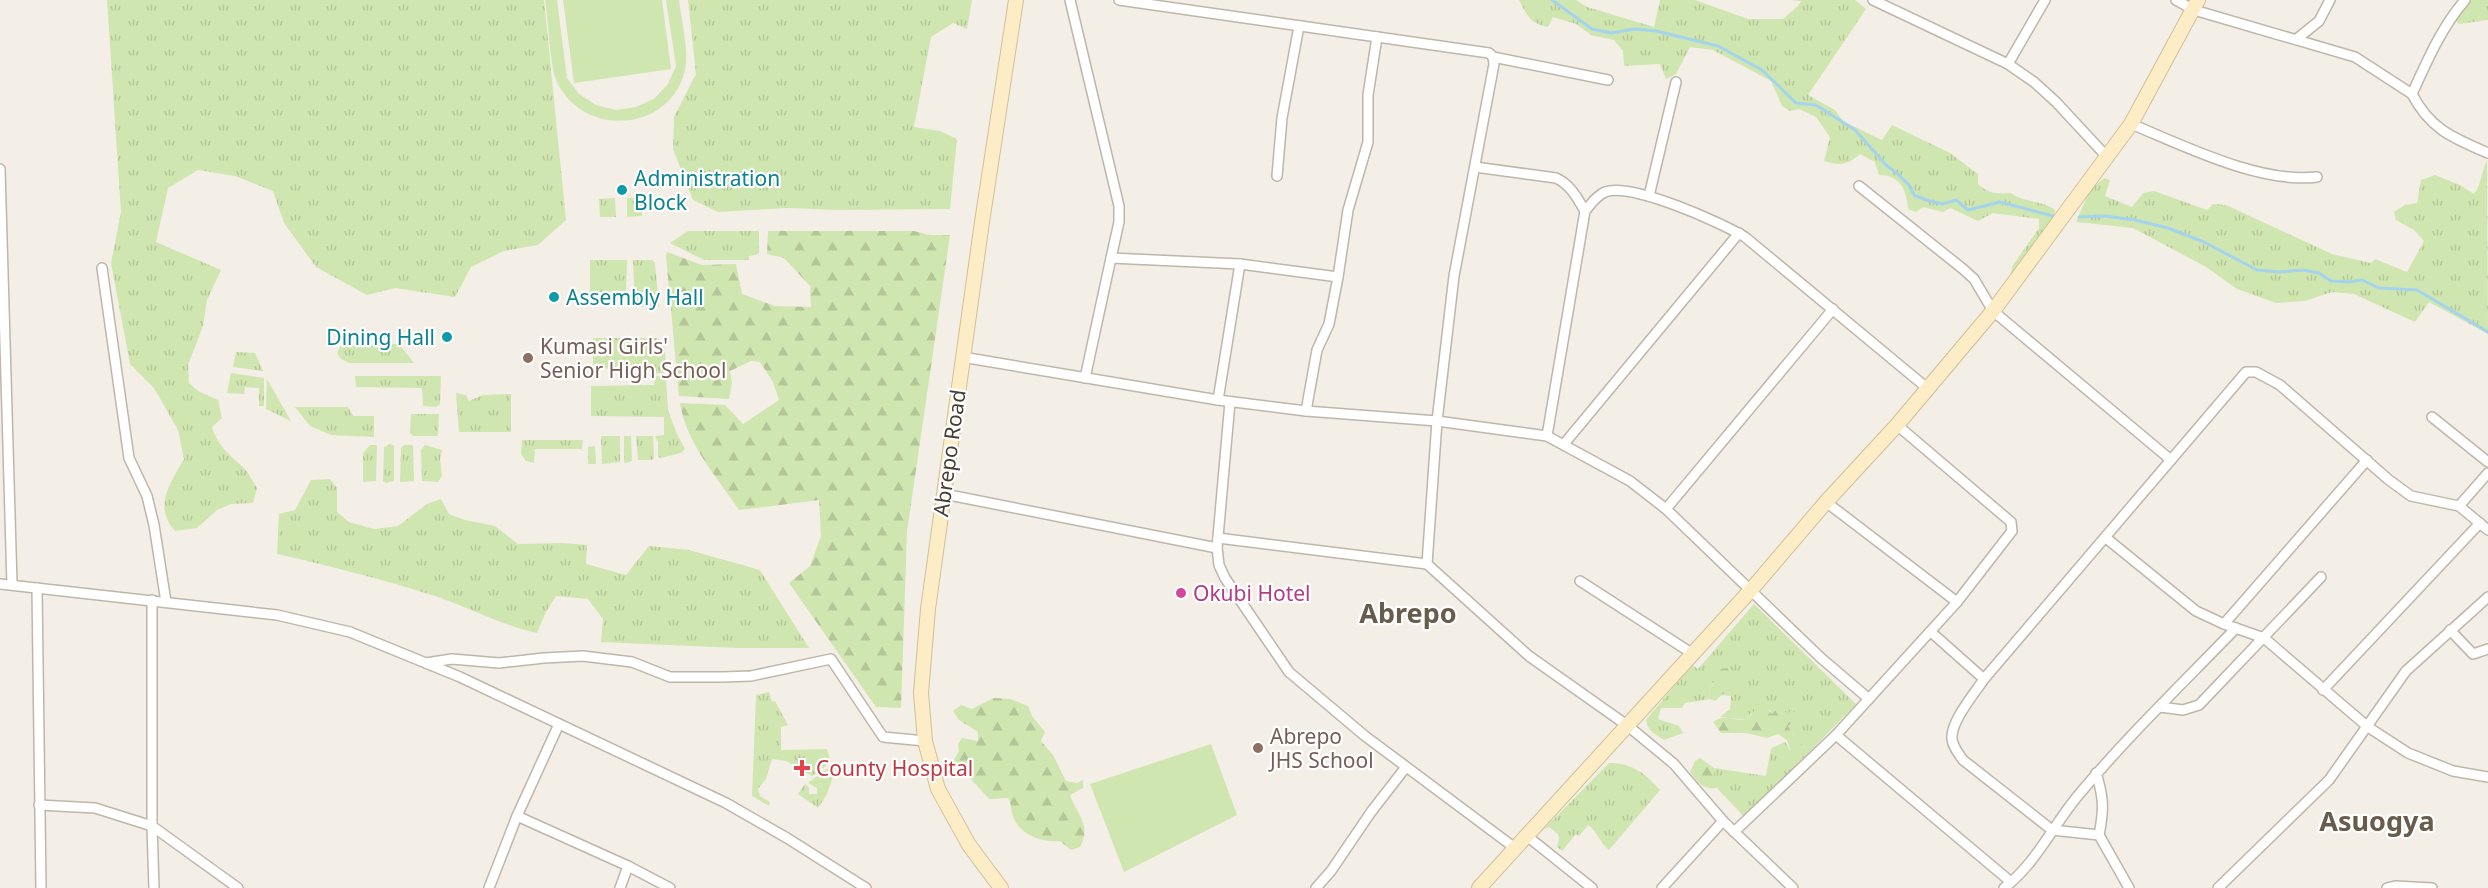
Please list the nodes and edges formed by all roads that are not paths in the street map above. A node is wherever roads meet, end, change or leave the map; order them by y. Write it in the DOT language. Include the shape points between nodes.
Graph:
graph roads {
  1 [pos="1016,0"];
  2 [pos="1070,0"];
  3 [pos="1119,0"];
  4 [pos="1873,0"];
  5 [pos="2045,0"];
  6 [pos="2176,0"];
  7 [pos="2330,0"];
  8 [pos="2465,0"];
  9 [pos="2196,5"];
  10 [pos="1299,26"];
  11 [pos="1377,37"];
  12 [pos="2298,38"];
  13 [pos="1493,57"];
  14 [pos="2008,64"];
  15 [pos="1608,80"];
  16 [pos="1676,82"];
  17 [pos="2412,94"];
  18 [pos="2132,124"];
  19 [pos="2488,153"];
  20 [pos="2108,158"];
  21 [pos="1475,167"];
  22 [pos="0,170"];
  23 [pos="1277,176"];
  24 [pos="2317,177"];
  25 [pos="1859,186"];
  26 [pos="1649,196"];
  27 [pos="1585,211"];
  28 [pos="1,221"];
  29 [pos="1739,233"];
  30 [pos="1111,258"];
  31 [pos="1240,264"];
  32 [pos="102,268"];
  33 [pos="1338,277"];
  34 [pos="1833,309"];
  35 [pos="1993,311"];
  36 [pos="962,357"];
  37 [pos="1085,378"];
  38 [pos="1927,388"];
  39 [pos="1218,400"];
  40 [pos="1230,402"];
  41 [pos="1306,411"];
  42 [pos="2432,417"];
  43 [pos="1437,421"];
  44 [pos="1897,425"];
  45 [pos="1547,436"];
  46 [pos="1564,444"];
  47 [pos="2171,460"];
  48 [pos="2367,460"];
  49 [pos="2488,462"];
  50 [pos="2488,474"];
  51 [pos="4,477"];
  52 [pos="944,494"];
  53 [pos="1826,502"];
  54 [pos="2459,506"];
  55 [pos="1666,509"];
  56 [pos="2484,527"];
  57 [pos="2106,538"];
  58 [pos="1217,543"];
  59 [pos="1427,564"];
  60 [pos="2321,577"];
  61 [pos="1580,581"];
  62 [pos="0,584"];
  63 [pos="12,585"];
  64 [pos="37,588"];
  65 [pos="1750,591"];
  66 [pos="2488,597"];
  67 [pos="152,600"];
  68 [pos="166,602"];
  69 [pos="1957,602"];
  70 [pos="2224,624"];
  71 [pos="2236,628"];
  72 [pos="2450,630"];
  73 [pos="1931,632"];
  74 [pos="2264,638"];
  75 [pos="2488,649"];
  76 [pos="1693,654"];
  77 [pos="424,663"];
  78 [pos="1984,679"];
  79 [pos="2323,690"];
  80 [pos="1869,699"];
  81 [pos="2160,707"];
  82 [pos="559,724"];
  83 [pos="1628,726"];
  84 [pos="2368,727"];
  85 [pos="1836,735"];
  86 [pos="925,741"];
  87 [pos="1406,767"];
  88 [pos="2096,773"];
  89 [pos="2488,777"];
  90 [pos="39,805"];
  91 [pos="517,816"];
  92 [pos="1723,821"];
  93 [pos="152,826"];
  94 [pos="2052,830"];
  95 [pos="1734,832"];
  96 [pos="2099,835"];
  97 [pos="1527,836"];
  98 [pos="1515,848"];
  99 [pos="628,866"];
  100 [pos="2008,885"];
  101 [pos="41,888"];
  102 [pos="154,888"];
  103 [pos="238,888"];
  104 [pos="489,888"];
  105 [pos="620,888"];
  106 [pos="669,888"];
  107 [pos="866,888"];
  108 [pos="1001,888"];
  109 [pos="1316,888"];
  110 [pos="1479,888"];
  111 [pos="1592,888"];
  112 [pos="1662,888"];
  113 [pos="1793,888"];
  114 [pos="2129,888"];
  115 [pos="2218,888"];
  116 [pos="2387,888"];
  117 [pos="2432,888"];
  1 -- 36 [label="street, Abrepo Road"];
  2 -- 30 [label="street" via="1119,206"];
  3 -- 10 [label="street"];
  4 -- 14 [label="street"];
  5 -- 14 [label="street"];
  6 -- 9 [label="street"];
  7 -- 12 [label="street" via="2319,21"];
  8 -- 17 [label="street" via="2447,24"];
  9 -- 12 [label="street"];
  9 -- 18 [label="street"];
  10 -- 11 [label="street"];
  10 -- 23 [label="street" via="1282,118"];
  11 -- 13 [label="street" via="1489,53"];
  11 -- 33 [label="street" via="1368,95 1368,142 1348,210"];
  12 -- 17 [label="street" via="2355,57"];
  13 -- 15 [label="street"];
  13 -- 21 [label="street"];
  14 -- 20 [label="street" via="2056,102"];
  16 -- 26 [label="street"];
  17 -- 19 [label="street" via="2421,112 2435,126"];
  18 -- 20 [label="street"];
  18 -- 24 [label="street" via="2261,174 2288,179"];
  20 -- 35 [label="street"];
  21 -- 27 [label="street" via="1556,178 1565,182"];
  21 -- 43 [label="street" via="1454,276"];
  22 -- 28 [label="street"];
  25 -- 35 [label="street" via="1974,279"];
  26 -- 27 [label="street" via="1618,190 1606,192 1597,196"];
  26 -- 29 [label="street"];
  27 -- 45 [label="street"];
  28 -- 51 [label="street"];
  29 -- 34 [label="street"];
  29 -- 46 [label="street"];
  30 -- 31 [label="street"];
  30 -- 37 [label="street"];
  31 -- 33 [label="street"];
  31 -- 39 [label="street"];
  32 -- 68 [label="street" via="129,458 147,496"];
  33 -- 41 [label="street" via="1329,324 1317,350"];
  34 -- 38 [label="street"];
  34 -- 55 [label="street"];
  35 -- 38 [label="street"];
  35 -- 47 [label="street"];
  36 -- 37 [label="street"];
  36 -- 52 [label="street, Abrepo Road"];
  37 -- 39 [label="street"];
  38 -- 44 [label="street"];
  39 -- 40 [label="street"];
  40 -- 41 [label="street"];
  40 -- 58 [label="street"];
  41 -- 43 [label="street"];
  42 -- 49 [label="street"];
  43 -- 45 [label="street"];
  43 -- 59 [label="street"];
  44 -- 53 [label="street"];
  44 -- 69 [label="street" via="2011,522 2012,531"];
  45 -- 46 [label="street"];
  46 -- 55 [label="street" via="1630,482"];
  47 -- 48 [label="street" via="2246,372 2252,371 2280,385"];
  47 -- 57 [label="street"];
  48 -- 54 [label="street" via="2410,496"];
  48 -- 70 [label="street"];
  50 -- 54 [label="street"];
  51 -- 63 [label="street"];
  52 -- 58 [label="street"];
  52 -- 86 [label="street, Abrepo Road" via="922,665"];
  53 -- 65 [label="street"];
  53 -- 69 [label="street"];
  54 -- 56 [label="street"];
  55 -- 65 [label="street"];
  56 -- 79 [label="street"];
  57 -- 70 [label="street" via="2196,611"];
  57 -- 78 [label="street"];
  58 -- 59 [label="street"];
  58 -- 87 [label="street" via="1225,578 1289,672"];
  59 -- 83 [label="street" via="1529,656"];
  60 -- 74 [label="street"];
  61 -- 76 [label="street"];
  62 -- 63 [label="street"];
  63 -- 64 [label="street"];
  64 -- 67 [label="street"];
  64 -- 90 [label="street"];
  65 -- 76 [label="street"];
  65 -- 80 [label="street"];
  66 -- 72 [label="street"];
  67 -- 68 [label="street"];
  67 -- 93 [label="street"];
  68 -- 77 [label="street" via="298,618 350,633"];
  69 -- 73 [label="street"];
  70 -- 71 [label="street"];
  71 -- 74 [label="street"];
  71 -- 81 [label="street"];
  72 -- 75 [label="street" via="2473,654"];
  72 -- 84 [label="street" via="2406,671"];
  73 -- 78 [label="street"];
  73 -- 80 [label="street"];
  74 -- 79 [label="street"];
  74 -- 81 [label="street" via="2199,705 2183,710"];
  76 -- 83 [label="street"];
  77 -- 82 [label="street"];
  77 -- 86 [label="street" via="452,659 499,663 583,656 632,662 670,676 723,677 752,676 831,659 883,737"];
  78 -- 94 [label="street" via="1956,721 1954,746 1963,760"];
  79 -- 84 [label="street"];
  80 -- 85 [label="street"];
  81 -- 88 [label="street"];
  82 -- 91 [label="street"];
  82 -- 107 [label="street" via="726,803"];
  83 -- 92 [label="street" via="1674,764"];
  83 -- 97 [label="street"];
  84 -- 89 [label="street" via="2408,753 2453,771"];
  84 -- 115 [label="street" via="2329,780"];
  85 -- 95 [label="street"];
  85 -- 100 [label="street"];
  86 -- 108 [label="street, Abrepo Road" via="935,780 952,818"];
  87 -- 98 [label="street"];
  87 -- 109 [label="street"];
  88 -- 94 [label="street"];
  88 -- 96 [label="street" via="2104,811"];
  90 -- 93 [label="street" via="95,808"];
  90 -- 101 [label="street"];
  91 -- 99 [label="street"];
  91 -- 104 [label="street"];
  92 -- 95 [label="street"];
  92 -- 112 [label="street"];
  93 -- 102 [label="street"];
  93 -- 103 [label="street"];
  94 -- 96 [label="street"];
  94 -- 100 [label="street" via="2033,859"];
  95 -- 113 [label="street"];
  96 -- 114 [label="street"];
  97 -- 98 [label="street"];
  97 -- 111 [label="street"];
  98 -- 110 [label="street"];
  99 -- 105 [label="street"];
  99 -- 106 [label="street"];
  116 -- 117 [label="street"];
}
